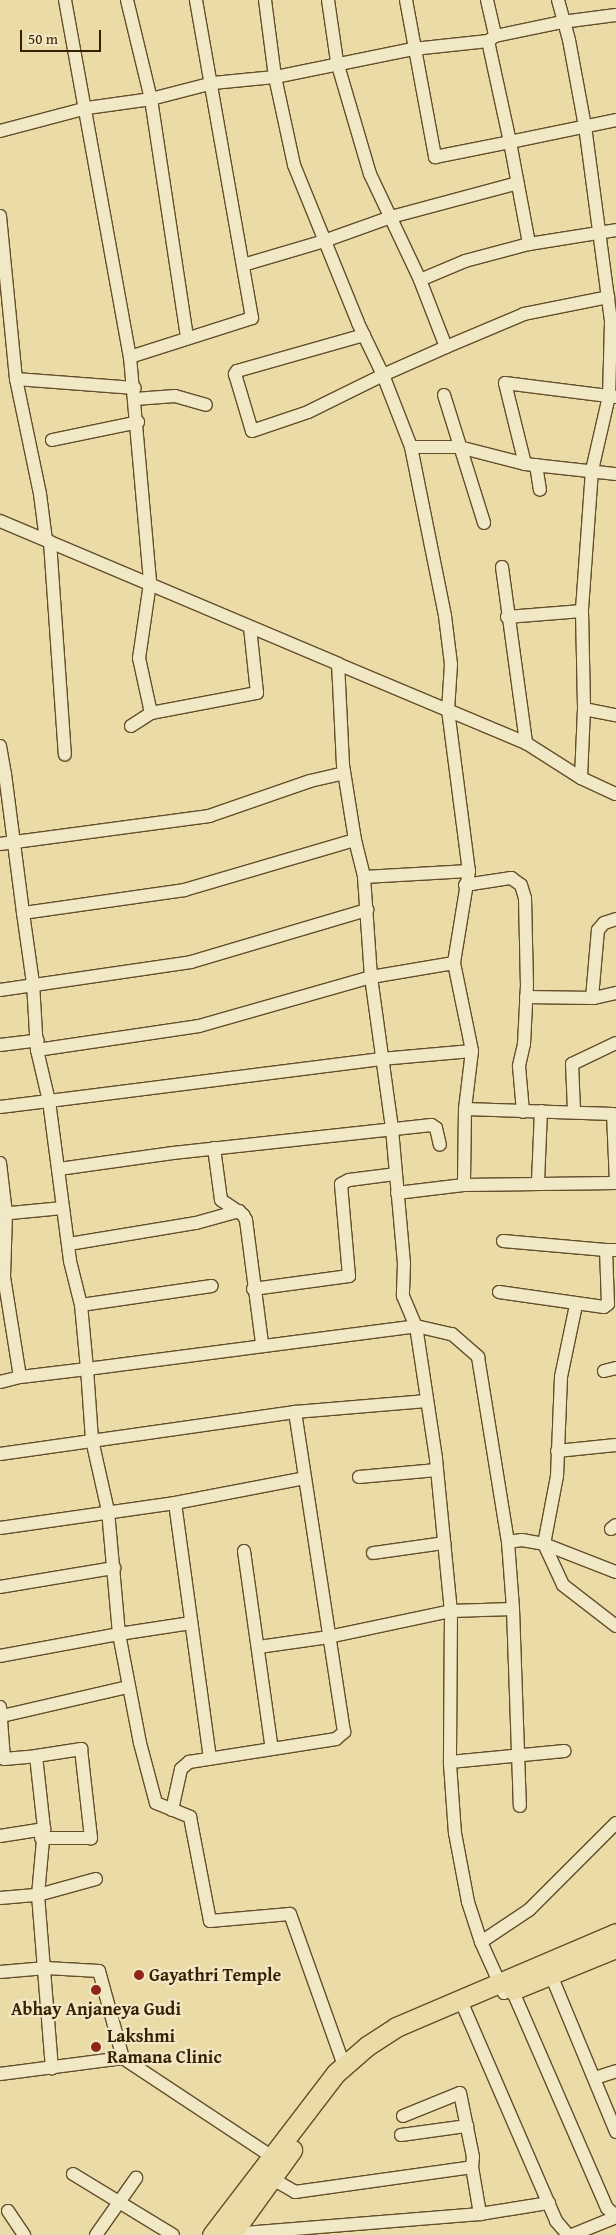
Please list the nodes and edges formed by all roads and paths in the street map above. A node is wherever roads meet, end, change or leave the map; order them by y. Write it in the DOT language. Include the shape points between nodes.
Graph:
graph roads {
  1 [pos="65,0"];
  2 [pos="127,0"];
  3 [pos="196,0"];
  4 [pos="265,0"];
  5 [pos="328,0"];
  6 [pos="406,0"];
  7 [pos="487,0"];
  8 [pos="558,0"];
  9 [pos="616,14"];
  10 [pos="562,22"];
  11 [pos="491,38"];
  12 [pos="413,49"];
  13 [pos="337,62"];
  14 [pos="275,77"];
  15 [pos="214,83"];
  16 [pos="150,99"];
  17 [pos="87,108"];
  18 [pos="616,120"];
  19 [pos="585,126"];
  20 [pos="0,131"];
  21 [pos="510,142"];
  22 [pos="518,183"];
  23 [pos="0,216"];
  24 [pos="391,217"];
  25 [pos="616,230"];
  26 [pos="600,233"];
  27 [pos="324,241"];
  28 [pos="529,244"];
  29 [pos="243,265"];
  30 [pos="420,280"];
  31 [pos="608,297"];
  32 [pos="364,336"];
  33 [pos="187,338"];
  34 [pos="446,347"];
  35 [pos="613,350"];
  36 [pos="130,357"];
  37 [pos="384,375"];
  38 [pos="16,379"];
  39 [pos="135,394"];
  40 [pos="444,395"];
  41 [pos="613,396"];
  42 [pos="206,405"];
  43 [pos="138,422"];
  44 [pos="52,440"];
  45 [pos="411,447"];
  46 [pos="459,447"];
  47 [pos="531,464"];
  48 [pos="592,470"];
  49 [pos="616,474"];
  50 [pos="540,490"];
  51 [pos="0,520"];
  52 [pos="484,523"];
  53 [pos="48,541"];
  54 [pos="502,567"];
  55 [pos="150,583"];
  56 [pos="582,610"];
  57 [pos="507,617"];
  58 [pos="250,627"];
  59 [pos="338,664"];
  60 [pos="584,709"];
  61 [pos="448,710"];
  62 [pos="151,713"];
  63 [pos="616,715"];
  64 [pos="131,726"];
  65 [pos="526,743"];
  66 [pos="0,746"];
  67 [pos="65,754"];
  68 [pos="344,773"];
  69 [pos="2,774"];
  70 [pos="581,778"];
  71 [pos="616,794"];
  72 [pos="355,840"];
  73 [pos="14,842"];
  74 [pos="0,844"];
  75 [pos="469,871"];
  76 [pos="364,877"];
  77 [pos="466,885"];
  78 [pos="367,910"];
  79 [pos="23,913"];
  80 [pos="616,919"];
  81 [pos="454,963"];
  82 [pos="371,977"];
  83 [pos="33,984"];
  84 [pos="0,990"];
  85 [pos="616,993"];
  86 [pos="526,997"];
  87 [pos="592,998"];
  88 [pos="616,1043"];
  89 [pos="0,1045"];
  90 [pos="38,1045"];
  91 [pos="472,1051"];
  92 [pos="380,1059"];
  93 [pos="49,1101"];
  94 [pos="0,1108"];
  95 [pos="465,1109"];
  96 [pos="541,1111"];
  97 [pos="574,1111"];
  98 [pos="523,1112"];
  99 [pos="392,1129"];
  100 [pos="440,1145"];
  101 [pos="214,1148"];
  102 [pos="0,1163"];
  103 [pos="59,1169"];
  104 [pos="395,1174"];
  105 [pos="538,1182"];
  106 [pos="616,1182"];
  107 [pos="464,1184"];
  108 [pos="397,1193"];
  109 [pos="63,1208"];
  110 [pos="239,1211"];
  111 [pos="3,1214"];
  112 [pos="503,1241"];
  113 [pos="69,1244"];
  114 [pos="611,1250"];
  115 [pos="2,1277"];
  116 [pos="212,1286"];
  117 [pos="253,1289"];
  118 [pos="499,1292"];
  119 [pos="81,1305"];
  120 [pos="576,1305"];
  121 [pos="416,1326"];
  122 [pos="262,1344"];
  123 [pos="87,1369"];
  124 [pos="20,1377"];
  125 [pos="0,1382"];
  126 [pos="427,1401"];
  127 [pos="295,1412"];
  128 [pos="92,1440"];
  129 [pos="616,1445"];
  130 [pos="557,1451"];
  131 [pos="0,1454"];
  132 [pos="437,1470"];
  133 [pos="359,1477"];
  134 [pos="305,1478"];
  135 [pos="175,1503"];
  136 [pos="108,1511"];
  137 [pos="0,1528"];
  138 [pos="508,1542"];
  139 [pos="444,1543"];
  140 [pos="544,1544"];
  141 [pos="244,1552"];
  142 [pos="373,1553"];
  143 [pos="114,1568"];
  144 [pos="616,1572"];
  145 [pos="0,1587"];
  146 [pos="513,1609"];
  147 [pos="452,1611"];
  148 [pos="191,1623"];
  149 [pos="616,1626"];
  150 [pos="120,1634"];
  151 [pos="329,1637"];
  152 [pos="259,1647"];
  153 [pos="0,1656"];
  154 [pos="128,1687"];
  155 [pos="1,1711"];
  156 [pos="272,1749"];
  157 [pos="564,1751"];
  158 [pos="36,1756"];
  159 [pos="518,1756"];
  160 [pos="210,1759"];
  161 [pos="2,1760"];
  162 [pos="450,1762"];
  163 [pos="520,1806"];
  164 [pos="172,1810"];
  165 [pos="616,1823"];
  166 [pos="42,1834"];
  167 [pos="0,1836"];
  168 [pos="96,1879"];
  169 [pos="38,1895"];
  170 [pos="0,1898"];
  171 [pos="616,1933"];
  172 [pos="481,1942"];
  173 [pos="616,1948"];
  174 [pos="46,1968"];
  175 [pos="0,1972"];
  176 [pos="551,1975"];
  177 [pos="506,1986"];
  178 [pos="464,2008"];
  179 [pos="122,2058"];
  180 [pos="344,2066"];
  181 [pos="52,2068"];
  182 [pos="616,2071"];
  183 [pos="0,2074"];
  184 [pos="595,2078"];
  185 [pos="403,2116"];
  186 [pos="467,2126"];
  187 [pos="616,2132"];
  188 [pos="401,2135"];
  189 [pos="274,2166"];
  190 [pos="472,2166"];
  191 [pos="73,2174"];
  192 [pos="136,2178"];
  193 [pos="118,2203"];
  194 [pos="549,2203"];
  195 [pos="8,2211"];
  196 [pos="480,2214"];
  197 [pos="616,2216"];
  198 [pos="24,2235"];
  199 [pos="96,2235"];
  200 [pos="173,2235"];
  201 [pos="212,2235"];
  202 [pos="231,2235"];
  203 [pos="568,2235"];
  204 [pos="572,2235"];
  1 -- 17 [label="street"];
  2 -- 16 [label="street"];
  3 -- 15 [label="street"];
  4 -- 14 [label="street"];
  5 -- 13 [label="street"];
  6 -- 12 [label="street"];
  7 -- 11 [label="street"];
  8 -- 10 [label="street"];
  9 -- 10 [label="street"];
  10 -- 11 [label="street"];
  10 -- 19 [label="street" via="569,40"];
  11 -- 12 [label="street"];
  11 -- 21 [label="street"];
  12 -- 13 [label="street"];
  12 -- 21 [label="street" via="435,157"];
  13 -- 14 [label="street"];
  13 -- 24 [label="street" via="370,174"];
  14 -- 15 [label="street"];
  14 -- 27 [label="street" via="294,165"];
  15 -- 16 [label="street"];
  15 -- 29 [label="street"];
  16 -- 17 [label="street"];
  16 -- 33 [label="street"];
  17 -- 20 [label="street"];
  17 -- 36 [label="street"];
  18 -- 19 [label="street"];
  19 -- 21 [label="street"];
  19 -- 26 [label="street"];
  21 -- 22 [label="street"];
  22 -- 24 [label="street"];
  22 -- 28 [label="street"];
  23 -- 38 [label="street"];
  24 -- 27 [label="street"];
  24 -- 30 [label="street"];
  25 -- 26 [label="street"];
  26 -- 28 [label="street"];
  26 -- 31 [label="street"];
  27 -- 29 [label="street"];
  27 -- 32 [label="street"];
  28 -- 30 [label="street" via="465,261"];
  29 -- 33 [label="street" via="252,318"];
  30 -- 34 [label="street"];
  31 -- 34 [label="street" via="524,314"];
  31 -- 35 [label="street"];
  32 -- 37 [label="street"];
  32 -- 37 [label="street" via="236,372 250,429 254,431 308,412"];
  33 -- 36 [label="street"];
  34 -- 37 [label="street"];
  35 -- 41 [label="street"];
  36 -- 39 [label="street"];
  37 -- 45 [label="street"];
  38 -- 39 [label="street"];
  38 -- 53 [label="street"];
  39 -- 42 [label="street" via="174,396"];
  39 -- 43 [label="street"];
  40 -- 46 [label="street"];
  41 -- 47 [label="street" via="505,383"];
  41 -- 48 [label="street"];
  43 -- 44 [label="street"];
  43 -- 55 [label="street"];
  45 -- 46 [label="street"];
  45 -- 61 [label="street" via="445,616 451,664"];
  46 -- 47 [label="street"];
  46 -- 52 [label="street"];
  47 -- 48 [label="street"];
  47 -- 50 [label="street"];
  48 -- 49 [label="street"];
  48 -- 56 [label="street"];
  51 -- 53 [label="street"];
  53 -- 55 [label="street"];
  53 -- 67 [label="street"];
  54 -- 57 [label="street"];
  55 -- 58 [label="street"];
  55 -- 62 [label="street" via="139,658"];
  56 -- 57 [label="street"];
  56 -- 60 [label="street"];
  57 -- 65 [label="street"];
  58 -- 59 [label="street"];
  58 -- 62 [label="street" via="257,693"];
  59 -- 61 [label="street"];
  59 -- 68 [label="street"];
  60 -- 63 [label="street"];
  60 -- 70 [label="street"];
  61 -- 65 [label="street"];
  61 -- 75 [label="street"];
  62 -- 64 [label="street"];
  65 -- 70 [label="street"];
  66 -- 69 [label="street"];
  68 -- 72 [label="street"];
  68 -- 73 [label="street" via="310,781 209,816"];
  69 -- 73 [label="street"];
  70 -- 71 [label="street"];
  72 -- 76 [label="street"];
  72 -- 79 [label="street" via="184,890"];
  73 -- 74 [label="street"];
  73 -- 79 [label="street"];
  75 -- 76 [label="street"];
  75 -- 77 [label="street"];
  76 -- 78 [label="street"];
  77 -- 81 [label="street"];
  77 -- 86 [label="street" via="511,878 521,885 525,898"];
  78 -- 82 [label="street"];
  78 -- 83 [label="street" via="191,962"];
  79 -- 83 [label="street"];
  80 -- 87 [label="street" via="604,923 598,930"];
  81 -- 82 [label="street"];
  81 -- 91 [label="street"];
  82 -- 90 [label="street" via="199,1026"];
  82 -- 92 [label="street"];
  83 -- 84 [label="street"];
  83 -- 90 [label="street"];
  85 -- 87 [label="street"];
  86 -- 87 [label="street"];
  86 -- 98 [label="street" via="524,1044 519,1066"];
  88 -- 97 [label="street" via="572,1064"];
  89 -- 90 [label="street"];
  90 -- 93 [label="street"];
  91 -- 92 [label="street"];
  91 -- 95 [label="street"];
  92 -- 93 [label="street"];
  92 -- 99 [label="street"];
  93 -- 94 [label="street"];
  93 -- 103 [label="street"];
  95 -- 98 [label="street"];
  95 -- 107 [label="street"];
  96 -- 97 [label="street"];
  96 -- 98 [label="street"];
  96 -- 105 [label="street"];
  97 -- 106 [label="street" via="613,1114"];
  99 -- 100 [label="street" via="432,1125"];
  99 -- 101 [label="street"];
  99 -- 104 [label="street"];
  101 -- 103 [label="street"];
  101 -- 110 [label="street" via="221,1200"];
  102 -- 111 [label="street"];
  103 -- 109 [label="street"];
  104 -- 108 [label="street"];
  104 -- 117 [label="street" via="341,1184 349,1276"];
  105 -- 106 [label="street"];
  105 -- 107 [label="street"];
  107 -- 108 [label="street"];
  108 -- 121 [label="street" via="403,1296"];
  109 -- 111 [label="street"];
  109 -- 113 [label="street"];
  110 -- 113 [label="street" via="196,1223"];
  110 -- 117 [label="street" via="246,1220"];
  111 -- 115 [label="street"];
  112 -- 114 [label="street"];
  113 -- 119 [label="street"];
  114 -- 120 [label="street" via="608,1304 604,1307"];
  115 -- 124 [label="street"];
  116 -- 119 [label="street"];
  117 -- 122 [label="street"];
  118 -- 120 [label="street"];
  119 -- 123 [label="street"];
  120 -- 130 [label="street" via="561,1377"];
  121 -- 122 [label="street"];
  121 -- 126 [label="street"];
  121 -- 138 [label="street" via="452,1334 478,1357"];
  122 -- 123 [label="street"];
  123 -- 124 [label="street"];
  123 -- 128 [label="street"];
  124 -- 125 [label="street"];
  126 -- 127 [label="street"];
  126 -- 132 [label="street"];
  127 -- 128 [label="street"];
  127 -- 134 [label="street"];
  128 -- 131 [label="street"];
  128 -- 136 [label="street"];
  129 -- 130 [label="street"];
  130 -- 140 [label="street" via="557,1476"];
  132 -- 133 [label="street"];
  132 -- 139 [label="street"];
  134 -- 135 [label="street"];
  134 -- 151 [label="street"];
  135 -- 136 [label="street"];
  135 -- 148 [label="street"];
  136 -- 137 [label="street"];
  136 -- 143 [label="street"];
  138 -- 140 [label="street" via="522,1540"];
  138 -- 146 [label="street"];
  139 -- 142 [label="street"];
  139 -- 147 [label="street"];
  140 -- 144 [label="street"];
  140 -- 149 [label="street" via="564,1585"];
  141 -- 152 [label="street"];
  143 -- 145 [label="street"];
  143 -- 150 [label="street"];
  146 -- 147 [label="street"];
  146 -- 159 [label="street"];
  147 -- 151 [label="street"];
  147 -- 162 [label="street"];
  148 -- 150 [label="street"];
  148 -- 160 [label="street"];
  150 -- 153 [label="street"];
  150 -- 154 [label="street"];
  151 -- 152 [label="street"];
  151 -- 156 [label="street" via="342,1736"];
  152 -- 156 [label="street"];
  154 -- 155 [label="street"];
  154 -- 164 [label="street" via="156,1804"];
  155 -- 161 [label="street"];
  156 -- 160 [label="street"];
  157 -- 159 [label="street"];
  158 -- 161 [label="street"];
  158 -- 166 [label="street"];
  158 -- 166 [label="street" via="81,1749 91,1838"];
  159 -- 162 [label="street"];
  159 -- 163 [label="street"];
  160 -- 164 [label="street" via="189,1762 181,1769"];
  162 -- 172 [label="street" via="455,1833 468,1902"];
  164 -- 180 [label="street" via="190,1817 210,1921 290,1914"];
  165 -- 172 [label="street" via="529,1910"];
  166 -- 167 [label="street"];
  166 -- 169 [label="street"];
  168 -- 169 [label="street"];
  169 -- 170 [label="street"];
  169 -- 174 [label="street"];
  171 -- 177 [label="main road"];
  172 -- 177 [label="street"];
  173 -- 176 [label="main road"];
  174 -- 175 [label="street"];
  174 -- 179 [label="street" via="99,1971"];
  174 -- 181 [label="street"];
  176 -- 177 [label="main road"];
  176 -- 184 [label="street"];
  177 -- 178 [label="main road"];
  177 -- 180 [label="main road" via="396,2027"];
  177 -- 197 [label="street" via="607,2208"];
  178 -- 189 [label="main road" via="389,2045 357,2070"];
  178 -- 194 [label="street"];
  179 -- 181 [label="street"];
  179 -- 189 [label="street"];
  180 -- 189 [label="main road"];
  181 -- 183 [label="street"];
  182 -- 184 [label="street"];
  184 -- 187 [label="street"];
  185 -- 186 [label="street" via="460,2093"];
  186 -- 188 [label="street"];
  186 -- 190 [label="street"];
  189 -- 190 [label="street" via="295,2192"];
  189 -- 201 [label="main road"];
  189 -- 202 [label="main road"];
  190 -- 196 [label="street"];
  191 -- 193 [label="street"];
  192 -- 193 [label="street"];
  193 -- 199 [label="street"];
  193 -- 200 [label="street"];
  194 -- 196 [label="street"];
  194 -- 203 [label="street" via="556,2221"];
  195 -- 198 [label="street"];
  196 -- 202 [label="street"];
  197 -- 204 [label="street"];
}
